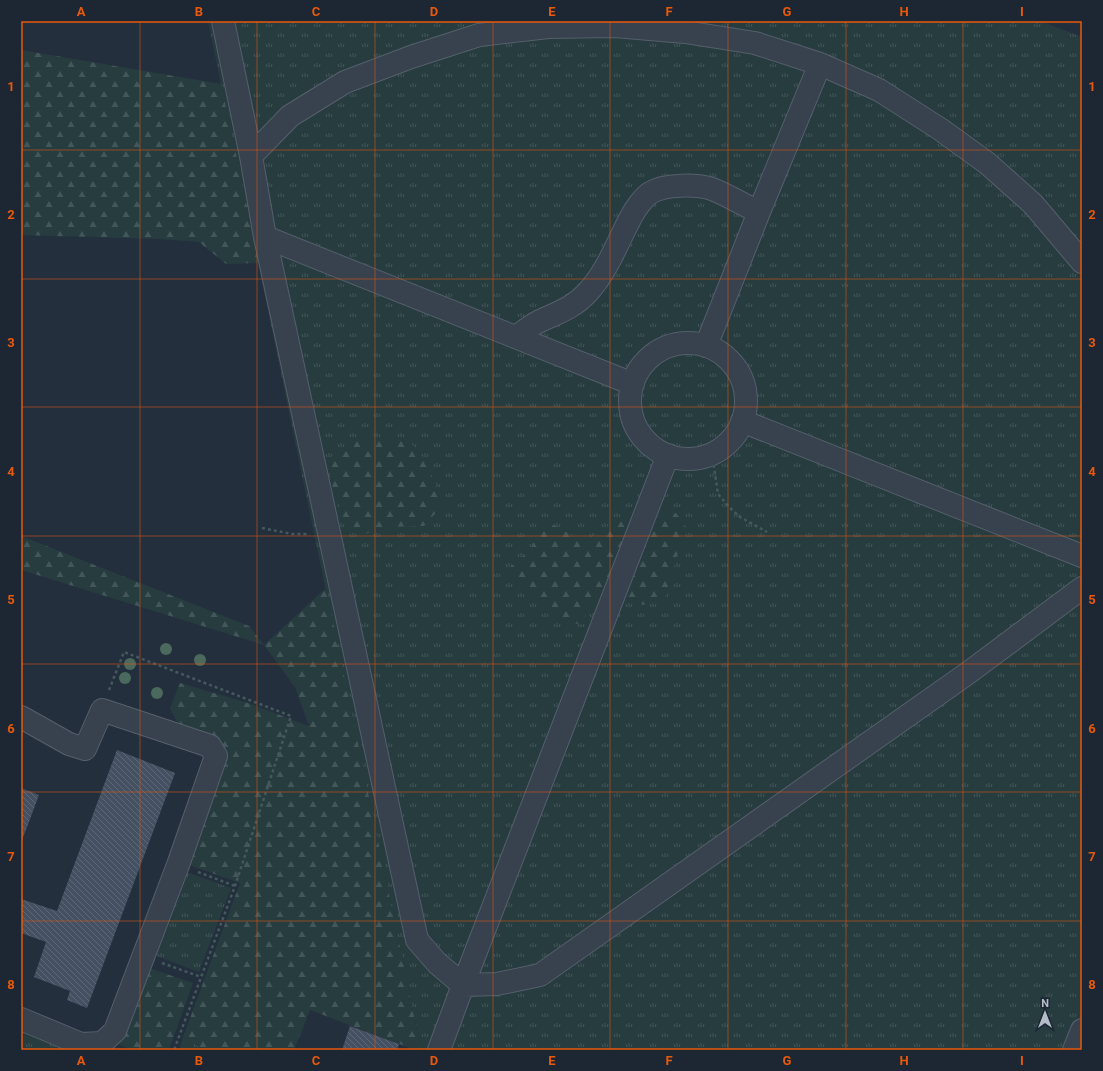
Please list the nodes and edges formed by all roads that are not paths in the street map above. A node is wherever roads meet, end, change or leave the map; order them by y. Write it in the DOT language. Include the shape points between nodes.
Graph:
graph roads {
  1 [pos="223,21"];
  2 [pos="820,64"];
  3 [pos="251,156"];
  4 [pos="758,212"];
  5 [pos="265,238"];
  6 [pos="1082,262"];
  7 [pos="516,337"];
  8 [pos="706,346"];
  9 [pos="633,384"];
  10 [pos="742,421"];
  11 [pos="668,455"];
  12 [pos="1082,556"];
  13 [pos="1082,588"];
  14 [pos="21,717"];
  15 [pos="463,985"];
  16 [pos="21,1019"];
  17 [pos="1082,1030"];
  18 [pos="439,1050"];
  19 [pos="1074,1050"];
  1 -- 3 [label="lane"];
  2 -- 3 [label="lane" via="755,43 685,32 615,26 548,27 479,35 345,82 290,116"];
  2 -- 4 [label="lane"];
  2 -- 6 [label="lane" via="879,90 987,163 1033,204"];
  3 -- 5 [label="lane"];
  4 -- 7 [label="lane" via="711,189 687,186 664,188 650,194 631,216 610,261 587,293 558,314 538,322"];
  4 -- 8 [label="lane"];
  5 -- 7 [label="lane"];
  5 -- 15 [label="lane" via="417,940 437,963"];
  7 -- 9 [label="lane"];
  8 -- 9 [label="lane" via="683,344 662,350 644,364"];
  8 -- 10 [label="lane" via="722,355 740,376 746,403"];
  9 -- 11 [label="lane" via="631,408 634,422 651,446"];
  10 -- 11 [label="lane" via="730,440 712,454 690,459"];
  10 -- 12 [label="lane"];
  11 -- 15 [label="lane"];
  13 -- 15 [label="lane" via="968,673 540,975 497,984"];
  14 -- 16 [label="lane" via="69,744 85,749 102,710 210,746 216,756 115,1031 102,1043 82,1044"];
  15 -- 18 [label="lane"];
  17 -- 19 [label="lane"];
}
